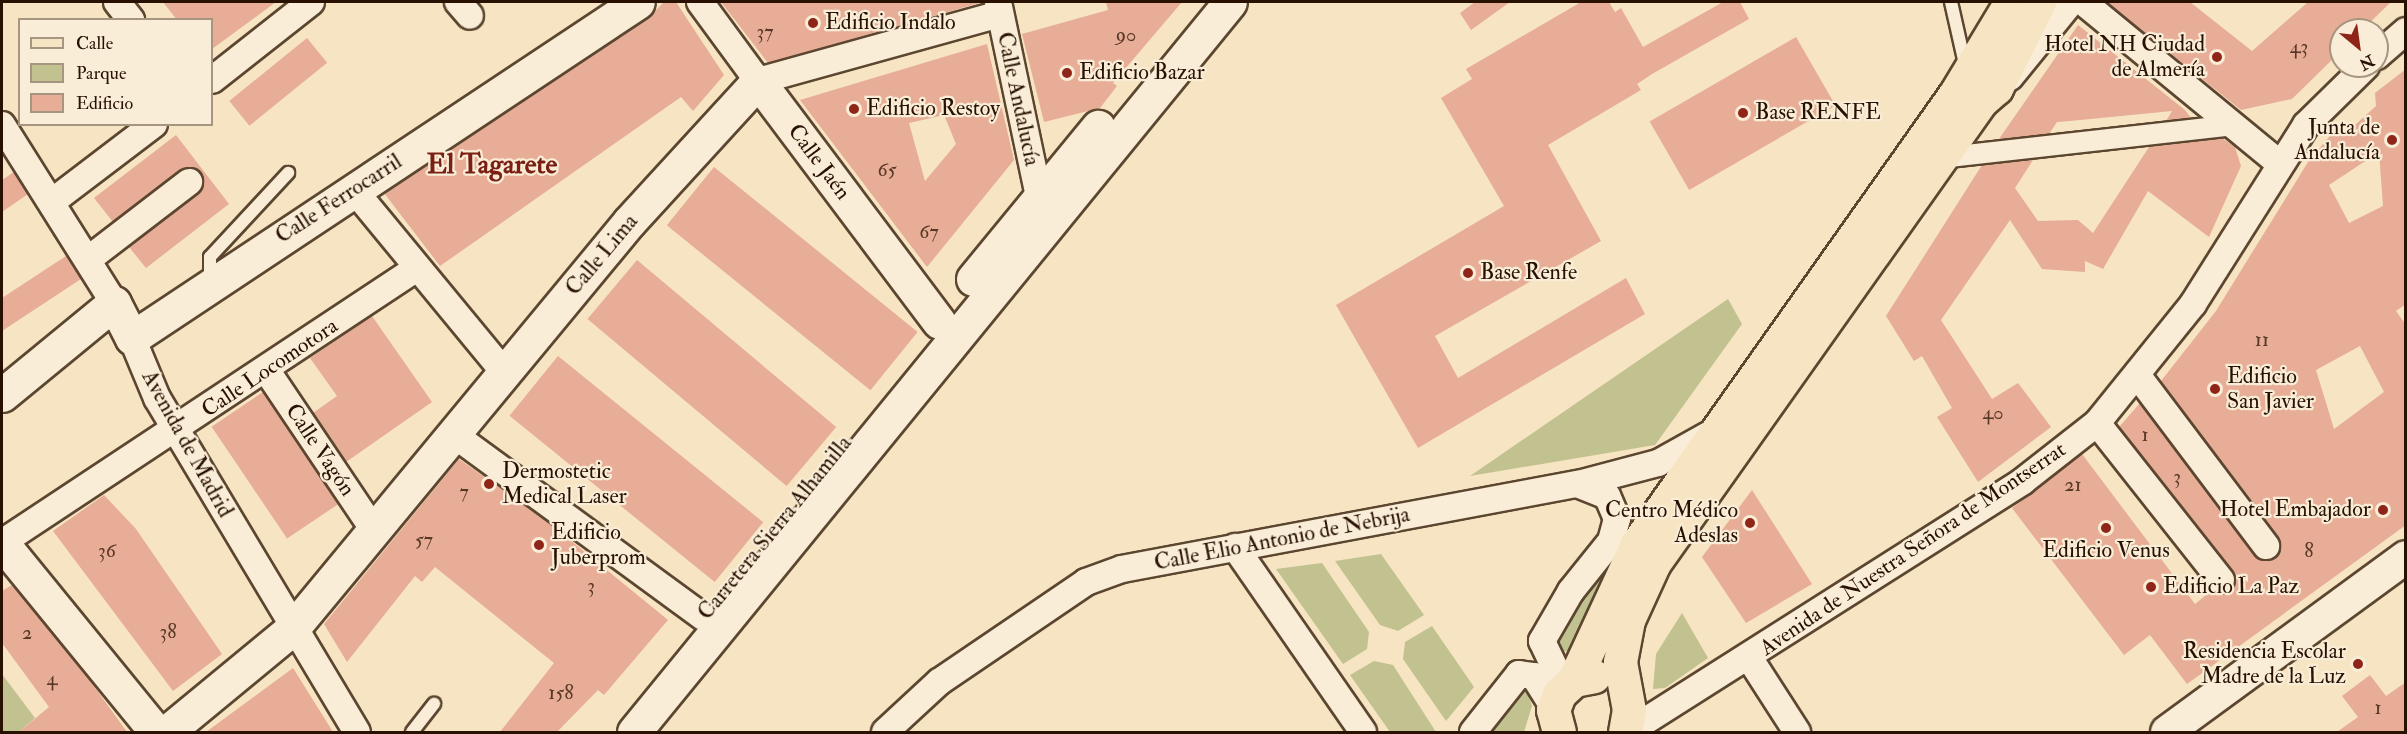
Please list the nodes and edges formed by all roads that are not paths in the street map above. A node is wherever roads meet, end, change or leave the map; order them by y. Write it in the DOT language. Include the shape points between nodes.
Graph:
graph roads {
  1 [pos="117,2"];
  2 [pos="638,2"];
  3 [pos="700,2"];
  4 [pos="1204,2"];
  5 [pos="1230,2"];
  6 [pos="1951,2"];
  7 [pos="2011,2"];
  8 [pos="2039,2"];
  9 [pos="2070,2"];
  10 [pos="2083,2"];
  11 [pos="298,5"];
  12 [pos="999,8"];
  13 [pos="129,18"];
  14 [pos="2406,31"];
  15 [pos="2389,46"];
  16 [pos="1175,69"];
  17 [pos="2355,78"];
  18 [pos="213,79"];
  19 [pos="1965,79"];
  20 [pos="758,81"];
  21 [pos="1996,88"];
  22 [pos="2,125"];
  23 [pos="2234,125"];
  24 [pos="151,126"];
  25 [pos="8,151"];
  26 [pos="1940,158"];
  27 [pos="2278,163"];
  28 [pos="288,173"];
  29 [pos="189,182"];
  30 [pos="1049,184"];
  31 [pos="354,190"];
  32 [pos="53,201"];
  33 [pos="90,258"];
  34 [pos="417,268"];
  35 [pos="210,286"];
  36 [pos="114,303"];
  37 [pos="939,322"];
  38 [pos="132,338"];
  39 [pos="267,371"];
  40 [pos="504,372"];
  41 [pos="2138,376"];
  42 [pos="2,395"];
  43 [pos="2097,423"];
  44 [pos="176,430"];
  45 [pos="1718,430"];
  46 [pos="453,434"];
  47 [pos="873,439"];
  48 [pos="1578,484"];
  49 [pos="373,529"];
  50 [pos="2,543"];
  51 [pos="1622,545"];
  52 [pos="1235,547"];
  53 [pos="2262,549"];
  54 [pos="2406,557"];
  55 [pos="2224,577"];
  56 [pos="703,617"];
  57 [pos="293,628"];
  58 [pos="1750,659"];
  59 [pos="1626,697"];
  60 [pos="1683,700"];
  61 [pos="434,704"];
  62 [pos="1557,708"];
  63 [pos="156,732"];
  64 [pos="167,732"];
  65 [pos="357,732"];
  66 [pos="411,732"];
  67 [pos="610,732"];
  68 [pos="634,732"];
  69 [pos="885,732"];
  70 [pos="1363,732"];
  71 [pos="1473,732"];
  72 [pos="1626,732"];
  73 [pos="1797,732"];
  74 [pos="2167,732"];
  1 -- 13 [label="street"];
  2 -- 31 [label="main road, Calle Ferrocarril"];
  3 -- 20 [label="street, Calle Jaén"];
  4 -- 30 [label="main road, Carretera Sierra Alhamilla"];
  5 -- 16 [label="main road, Carretera Sierra Alhamilla"];
  6 -- 19 [label="lane" via="1965,52"];
  7 -- 19 [label="main road"];
  8 -- 21 [label="main road"];
  9 -- 21 [label="street" via="2022,67"];
  10 -- 23 [label="street"];
  11 -- 18 [label="street"];
  12 -- 20 [label="street"];
  12 -- 30 [label="street, Calle Andalucía"];
  14 -- 15 [label="street"];
  16 -- 30 [label="main road, Carretera Sierra Alhamilla" via="1149,86 1095,148"];
  16 -- 47 [label="main road, Carretera Sierra Alhamilla"];
  17 -- 27 [label="street, Avenida de Nuestra Señora de Montserrat" via="2306,125"];
  19 -- 45 [label="main road"];
  20 -- 37 [label="main road, Calle Jaén"];
  20 -- 40 [label="main road, Calle Lima" via="629,222"];
  21 -- 26 [label="main road"];
  22 -- 25 [label="street, Avenida de Madrid"];
  23 -- 26 [label="street"];
  23 -- 27 [label="street"];
  24 -- 32 [label="street"];
  25 -- 32 [label="street, Avenida de Madrid"];
  26 -- 59 [label="main road" via="1654,563 1628,620 1620,662"];
  27 -- 41 [label="street, Avenida de Nuestra Señora de Montserrat" via="2193,304"];
  28 -- 35 [label="lane" via="210,257"];
  29 -- 33 [label="street"];
  30 -- 37 [label="main road, Carretera Sierra Alhamilla"];
  31 -- 34 [label="street"];
  31 -- 35 [label="main road, Calle Ferrocarril"];
  32 -- 33 [label="street, Avenida de Madrid"];
  33 -- 36 [label="street, Avenida de Madrid"];
  34 -- 39 [label="street, Calle Locomotora"];
  34 -- 40 [label="street"];
  35 -- 38 [label="main road, Calle Ferrocarril"];
  36 -- 38 [label="main road, Avenida de Madrid"];
  36 -- 42 [label="main road"];
  37 -- 47 [label="main road, Carretera Sierra Alhamilla" via="937,340 883,410"];
  37 -- 56 [label="main road, Carretera Sierra Alhamilla"];
  38 -- 44 [label="street, Avenida de Madrid"];
  39 -- 44 [label="street, Calle Locomotora"];
  39 -- 49 [label="street, Calle Vagón"];
  40 -- 46 [label="main road, Calle Lima"];
  41 -- 43 [label="street, Avenida de Nuestra Señora de Montserrat"];
  41 -- 53 [label="street"];
  43 -- 55 [label="street"];
  43 -- 58 [label="street, Avenida de Nuestra Señora de Montserrat" via="2023,481"];
  44 -- 50 [label="street, Calle Locomotora"];
  44 -- 57 [label="street, Avenida de Madrid"];
  45 -- 48 [label="street, Calle Elio Antonio de Nebrija" via="1658,463"];
  45 -- 51 [label="main road"];
  46 -- 49 [label="main road, Calle Lima"];
  46 -- 56 [label="street"];
  47 -- 68 [label="main road, Carretera Sierra Alhamilla"];
  48 -- 51 [label="street" via="1600,491 1614,507"];
  48 -- 52 [label="street, Calle Elio Antonio de Nebrija"];
  49 -- 57 [label="main road, Calle Lima"];
  50 -- 63 [label="main road"];
  51 -- 62 [label="main road"];
  51 -- 62 [label="street" via="1571,591 1542,641"];
  52 -- 69 [label="street, Calle Elio Antonio de Nebrija" via="1122,569 1086,582 939,682"];
  52 -- 70 [label="street"];
  54 -- 74 [label="street"];
  56 -- 67 [label="main road, Carretera Sierra Alhamilla"];
  57 -- 64 [label="main road, Calle Lima"];
  57 -- 65 [label="street, Avenida de Madrid"];
  58 -- 60 [label="street, Avenida de Nuestra Señora de Montserrat"];
  58 -- 73 [label="street"];
  59 -- 60 [label="street"];
  59 -- 62 [label="main road" via="1597,676"];
  59 -- 72 [label="main road"];
  60 -- 72 [label="street, Avenida de Nuestra Señora de Montserrat"];
  61 -- 66 [label="lane"];
  62 -- 71 [label="street" via="1534,676 1519,674"];
}
